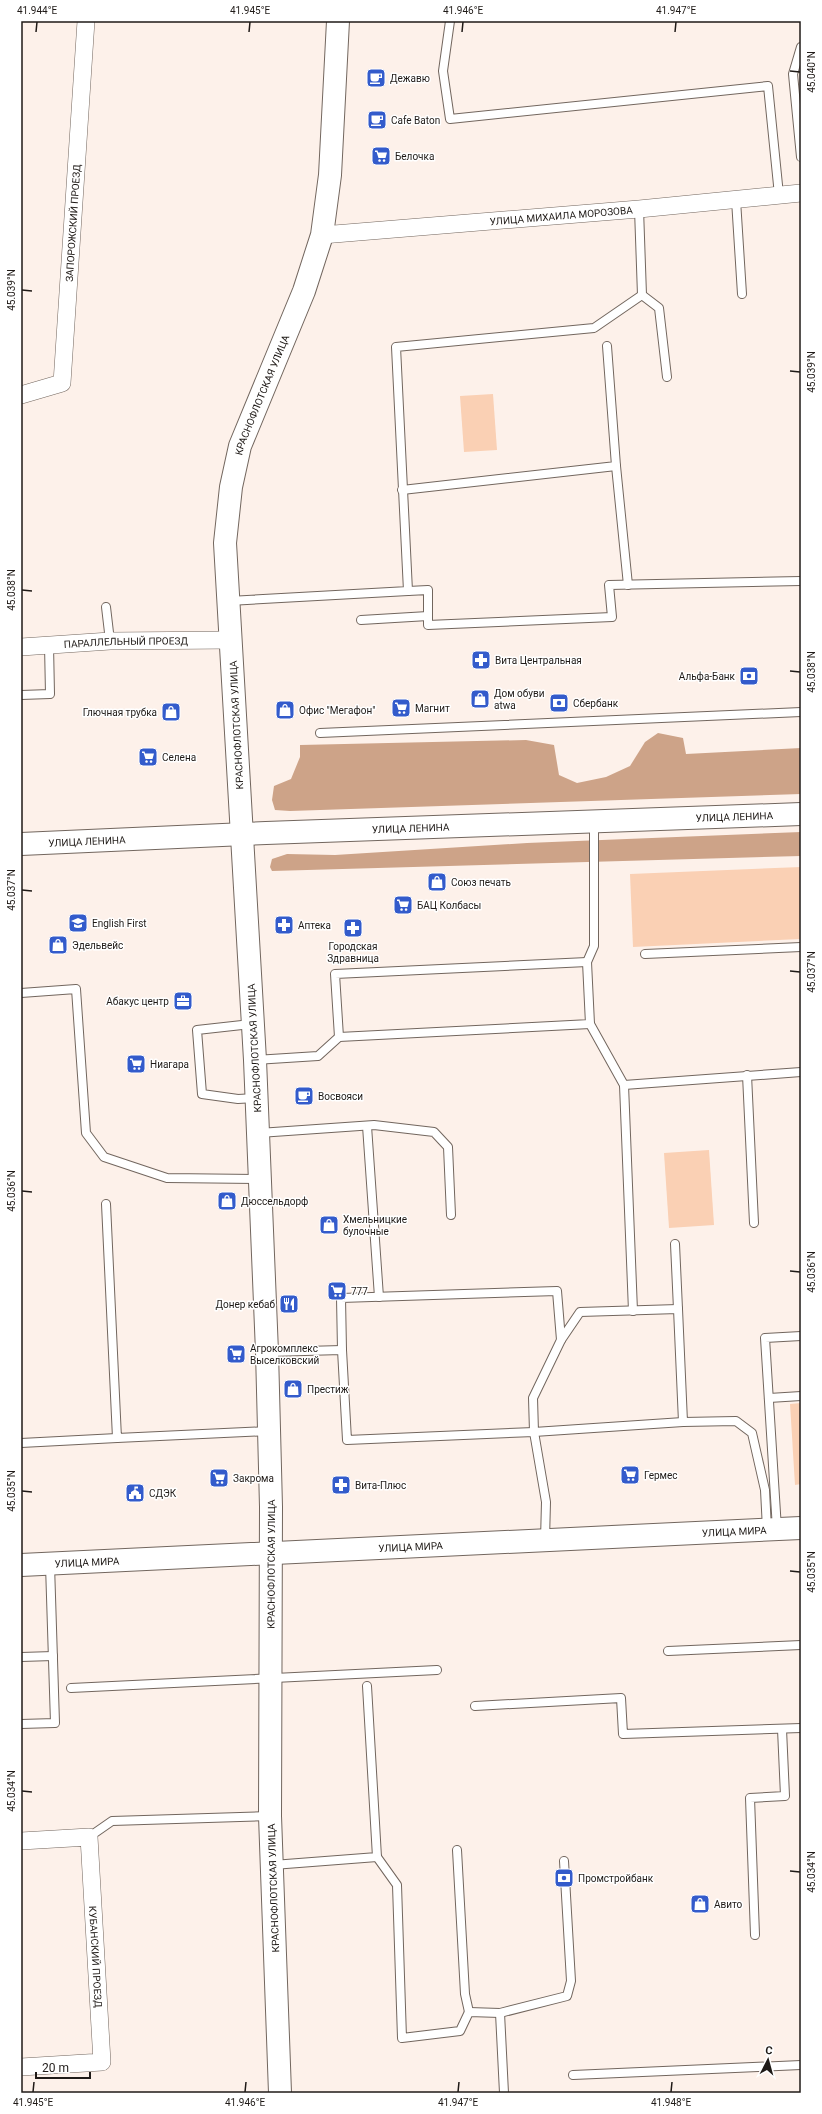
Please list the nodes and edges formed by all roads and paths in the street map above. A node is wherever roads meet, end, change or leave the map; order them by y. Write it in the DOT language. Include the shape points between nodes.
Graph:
graph roads {
  1 [pos="86,21"];
  2 [pos="338,21"];
  3 [pos="450,21"];
  4 [pos="801,47"];
  5 [pos="801,157"];
  6 [pos="801,193"];
  7 [pos="779,195"];
  8 [pos="736,200"];
  9 [pos="639,209"];
  10 [pos="322,235"];
  11 [pos="742,294"];
  12 [pos="642,295"];
  13 [pos="607,346"];
  14 [pos="667,377"];
  15 [pos="21,395"];
  16 [pos="616,466"];
  17 [pos="402,490"];
  18 [pos="801,581"];
  19 [pos="628,585"];
  20 [pos="408,591"];
  21 [pos="229,602"];
  22 [pos="106,607"];
  23 [pos="428,616"];
  24 [pos="361,620"];
  25 [pos="231,640"];
  26 [pos="110,641"];
  27 [pos="48,645"];
  28 [pos="21,647"];
  29 [pos="21,696"];
  30 [pos="801,712"];
  31 [pos="320,733"];
  32 [pos="801,814"];
  33 [pos="594,822"];
  34 [pos="243,834"];
  35 [pos="21,844"];
  36 [pos="801,947"];
  37 [pos="645,954"];
  38 [pos="587,962"];
  39 [pos="21,993"];
  40 [pos="252,1024"];
  41 [pos="590,1024"];
  42 [pos="339,1037"];
  43 [pos="255,1060"];
  44 [pos="801,1072"];
  45 [pos="746,1075"];
  46 [pos="624,1085"];
  47 [pos="256,1098"];
  48 [pos="367,1126"];
  49 [pos="258,1133"];
  50 [pos="260,1179"];
  51 [pos="106,1204"];
  52 [pos="451,1215"];
  53 [pos="754,1223"];
  54 [pos="675,1244"];
  55 [pos="378,1297"];
  56 [pos="678,1309"];
  57 [pos="633,1310"];
  58 [pos="801,1336"];
  59 [pos="561,1340"];
  60 [pos="342,1350"];
  61 [pos="267,1352"];
  62 [pos="801,1396"];
  63 [pos="769,1398"];
  64 [pos="683,1422"];
  65 [pos="270,1430"];
  66 [pos="534,1432"];
  67 [pos="117,1438"];
  68 [pos="21,1443"];
  69 [pos="801,1528"];
  70 [pos="772,1530"];
  71 [pos="545,1542"];
  72 [pos="271,1553"];
  73 [pos="50,1563"];
  74 [pos="21,1565"];
  75 [pos="801,1644"];
  76 [pos="668,1651"];
  77 [pos="21,1656"];
  78 [pos="53,1656"];
  79 [pos="437,1670"];
  80 [pos="270,1679"];
  81 [pos="367,1686"];
  82 [pos="71,1688"];
  83 [pos="475,1706"];
  84 [pos="21,1724"];
  85 [pos="801,1728"];
  86 [pos="782,1729"];
  87 [pos="270,1816"];
  88 [pos="88,1837"];
  89 [pos="21,1841"];
  90 [pos="457,1850"];
  91 [pos="377,1857"];
  92 [pos="564,1861"];
  93 [pos="273,1864"];
  94 [pos="755,1935"];
  95 [pos="469,2012"];
  96 [pos="500,2013"];
  97 [pos="801,2065"];
  98 [pos="21,2067"];
  99 [pos="573,2075"];
  100 [pos="280,2093"];
  101 [pos="504,2093"];
  1 -- 15 [label="street, ЗАПОРОЖСКИЙ ПРОЕЗД" via="62,384"];
  2 -- 10 [label="street, КРАСНОФЛОТСКАЯ УЛИЦА" via="330,175"];
  3 -- 7 [label="lane" via="443,71 450,119 768,86"];
  4 -- 5 [label="lane" via="793,74"];
  6 -- 7 [label="street, УЛИЦА МИХАИЛА МОРОЗОВА"];
  7 -- 8 [label="street, УЛИЦА МИХАИЛА МОРОЗОВА"];
  8 -- 9 [label="street, УЛИЦА МИХАИЛА МОРОЗОВА"];
  8 -- 11 [label="lane"];
  9 -- 10 [label="street, УЛИЦА МИХАИЛА МОРОЗОВА"];
  9 -- 12 [label="lane"];
  10 -- 21 [label="street, КРАСНОФЛОТСКАЯ УЛИЦА" via="304,291 240,446 231,487 225,543"];
  12 -- 14 [label="lane" via="659,308"];
  12 -- 17 [label="lane" via="594,328 396,347"];
  13 -- 16 [label="lane"];
  16 -- 17 [label="lane"];
  16 -- 19 [label="lane"];
  17 -- 20 [label="lane"];
  18 -- 19 [label="lane"];
  19 -- 23 [label="lane" via="610,585 612,618 428,625"];
  20 -- 21 [label="lane"];
  20 -- 23 [label="lane" via="428,590"];
  21 -- 25 [label="street, КРАСНОФЛОТСКАЯ УЛИЦА"];
  22 -- 26 [label="lane"];
  23 -- 24 [label="lane"];
  25 -- 26 [label="street, ПАРАЛЛЕЛЬНЫЙ ПРОЕЗД"];
  25 -- 34 [label="street, КРАСНОФЛОТСКАЯ УЛИЦА"];
  26 -- 27 [label="street, ПАРАЛЛЕЛЬНЫЙ ПРОЕЗД"];
  27 -- 28 [label="street, ПАРАЛЛЕЛЬНЫЙ ПРОЕЗД"];
  27 -- 29 [label="lane" via="50,694"];
  30 -- 31 [label="lane"];
  32 -- 33 [label="street, УЛИЦА ЛЕНИНА"];
  33 -- 34 [label="street, УЛИЦА ЛЕНИНА"];
  33 -- 38 [label="lane" via="594,946"];
  34 -- 35 [label="street, УЛИЦА ЛЕНИНА"];
  34 -- 40 [label="street, КРАСНОФЛОТСКАЯ УЛИЦА"];
  36 -- 37 [label="lane"];
  38 -- 41 [label="lane"];
  38 -- 42 [label="lane" via="335,974"];
  39 -- 50 [label="lane" via="76,989 86,1133 104,1156 167,1178"];
  40 -- 43 [label="street, КРАСНОФЛОТСКАЯ УЛИЦА"];
  40 -- 47 [label="lane" via="197,1030 202,1094 238,1099"];
  41 -- 42 [label="lane"];
  41 -- 46 [label="lane"];
  42 -- 43 [label="lane" via="318,1056"];
  43 -- 47 [label="street, КРАСНОФЛОТСКАЯ УЛИЦА"];
  44 -- 45 [label="lane"];
  45 -- 46 [label="lane"];
  45 -- 53 [label="lane"];
  46 -- 57 [label="lane"];
  47 -- 49 [label="street, КРАСНОФЛОТСКАЯ УЛИЦА"];
  48 -- 49 [label="lane"];
  48 -- 52 [label="lane" via="434,1132 448,1147"];
  48 -- 55 [label="lane"];
  49 -- 50 [label="street, КРАСНОФЛОТСКАЯ УЛИЦА"];
  50 -- 61 [label="street, КРАСНОФЛОТСКАЯ УЛИЦА"];
  51 -- 67 [label="lane"];
  54 -- 56 [label="lane"];
  55 -- 59 [label="lane" via="557,1291"];
  55 -- 60 [label="lane" via="341,1298"];
  56 -- 57 [label="lane"];
  56 -- 64 [label="lane"];
  57 -- 59 [label="lane" via="580,1312"];
  58 -- 63 [label="lane" via="765,1338"];
  59 -- 66 [label="lane" via="533,1398"];
  60 -- 61 [label="lane"];
  60 -- 66 [label="lane" via="347,1440"];
  61 -- 65 [label="street, КРАСНОФЛОТСКАЯ УЛИЦА"];
  62 -- 63 [label="lane"];
  63 -- 70 [label="lane"];
  64 -- 66 [label="lane"];
  64 -- 70 [label="lane" via="736,1421 752,1433"];
  65 -- 67 [label="lane"];
  65 -- 72 [label="street, КРАСНОФЛОТСКАЯ УЛИЦА"];
  66 -- 71 [label="lane" via="546,1502"];
  67 -- 68 [label="lane"];
  69 -- 70 [label="street, УЛИЦА МИРА"];
  70 -- 71 [label="street, УЛИЦА МИРА"];
  71 -- 72 [label="street, УЛИЦА МИРА"];
  72 -- 73 [label="street, УЛИЦА МИРА"];
  72 -- 80 [label="street, КРАСНОФЛОТСКАЯ УЛИЦА"];
  73 -- 74 [label="street, УЛИЦА МИРА"];
  73 -- 78 [label="lane"];
  75 -- 76 [label="lane"];
  77 -- 78 [label="lane"];
  78 -- 84 [label="lane" via="55,1723"];
  79 -- 80 [label="lane"];
  80 -- 82 [label="lane"];
  80 -- 87 [label="street, КРАСНОФЛОТСКАЯ УЛИЦА"];
  81 -- 91 [label="lane"];
  83 -- 86 [label="lane" via="621,1698 623,1734"];
  85 -- 86 [label="lane"];
  86 -- 94 [label="lane" via="785,1796 750,1798"];
  87 -- 88 [label="lane" via="112,1821"];
  87 -- 93 [label="street, КРАСНОФЛОТСКАЯ УЛИЦА"];
  88 -- 89 [label="street"];
  88 -- 98 [label="street, КУБАНСКИЙ ПРОЕЗД" via="102,2062"];
  90 -- 95 [label="lane" via="465,1994"];
  91 -- 93 [label="lane"];
  91 -- 95 [label="lane" via="397,1885 402,2038 460,2031"];
  92 -- 96 [label="lane" via="571,1981 566,1996"];
  93 -- 100 [label="street, КРАСНОФЛОТСКАЯ УЛИЦА"];
  95 -- 96 [label="lane"];
  96 -- 101 [label="lane"];
  97 -- 99 [label="lane"];
}
